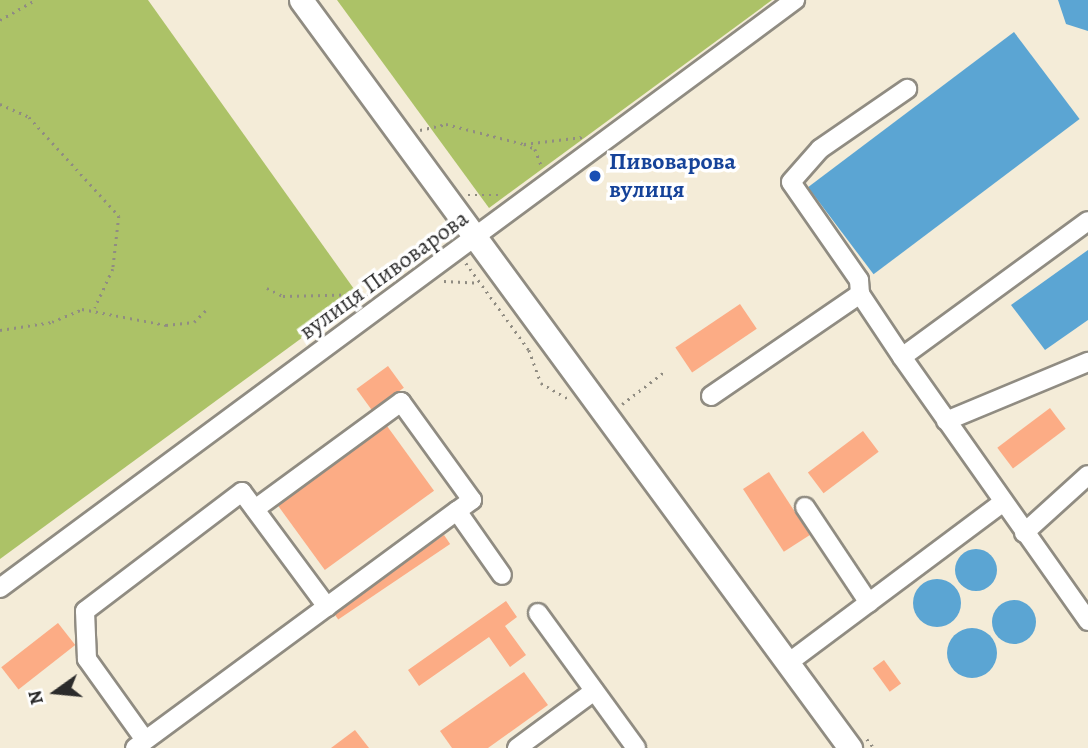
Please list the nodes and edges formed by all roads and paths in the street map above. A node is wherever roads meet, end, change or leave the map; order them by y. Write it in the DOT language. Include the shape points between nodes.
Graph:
graph roads {
  1 [pos="35,0"];
  2 [pos="301,0"];
  3 [pos="795,0"];
  4 [pos="0,20"];
  5 [pos="906,89"];
  6 [pos="0,104"];
  7 [pos="420,130"];
  8 [pos="613,136"];
  9 [pos="524,144"];
  10 [pos="539,192"];
  11 [pos="468,195"];
  12 [pos="1088,221"];
  13 [pos="475,239"];
  14 [pos="471,273"];
  15 [pos="267,288"];
  16 [pos="860,294"];
  17 [pos="374,297"];
  18 [pos="95,308"];
  19 [pos="206,309"];
  20 [pos="0,330"];
  21 [pos="902,356"];
  22 [pos="1088,362"];
  23 [pos="664,372"];
  24 [pos="711,396"];
  25 [pos="574,402"];
  26 [pos="621,404"];
  27 [pos="946,421"];
  28 [pos="1088,475"];
  29 [pos="1002,503"];
  30 [pos="805,507"];
  31 [pos="255,509"];
  32 [pos="457,511"];
  33 [pos="1024,533"];
  34 [pos="502,575"];
  35 [pos="0,588"];
  36 [pos="869,603"];
  37 [pos="327,607"];
  38 [pos="538,613"];
  39 [pos="1088,621"];
  40 [pos="788,663"];
  41 [pos="594,691"];
  42 [pos="140,744"];
  43 [pos="517,748"];
  44 [pos="636,748"];
  45 [pos="850,748"];
  1 -- 4 [label="path"];
  2 -- 13 [label="main road"];
  3 -- 8 [label="street, вулиця Пивоварова"];
  5 -- 16 [label="street" via="820,149 791,182 859,280"];
  6 -- 18 [label="path" via="29,117 119,216 113,269"];
  7 -- 9 [label="path" via="446,124"];
  8 -- 9 [label="path"];
  8 -- 10 [label="street, вулиця Пивоварова"];
  9 -- 10 [label="path" via="539,155"];
  10 -- 11 [label="path"];
  10 -- 13 [label="street, вулиця Пивоварова"];
  12 -- 21 [label="street"];
  13 -- 35 [label="street, вулиця Пивоварова"];
  13 -- 40 [label="main road"];
  14 -- 25 [label="path" via="529,350 541,383"];
  15 -- 17 [label="path" via="283,296 330,291"];
  16 -- 21 [label="street"];
  16 -- 24 [label="street"];
  18 -- 19 [label="path" via="166,325 194,322"];
  18 -- 20 [label="path"];
  21 -- 27 [label="street"];
  22 -- 27 [label="street"];
  23 -- 26 [label="path"];
  27 -- 29 [label="street"];
  28 -- 33 [label="street"];
  29 -- 33 [label="street"];
  29 -- 36 [label="street"];
  30 -- 36 [label="street"];
  31 -- 32 [label="street" via="401,402 472,500"];
  31 -- 37 [label="street"];
  31 -- 42 [label="street" via="242,492 85,611 87,659"];
  32 -- 34 [label="street"];
  32 -- 37 [label="street"];
  33 -- 39 [label="street"];
  36 -- 40 [label="street"];
  37 -- 42 [label="street"];
  38 -- 41 [label="street"];
  40 -- 45 [label="main road"];
  41 -- 43 [label="street"];
  41 -- 44 [label="street"];
}
